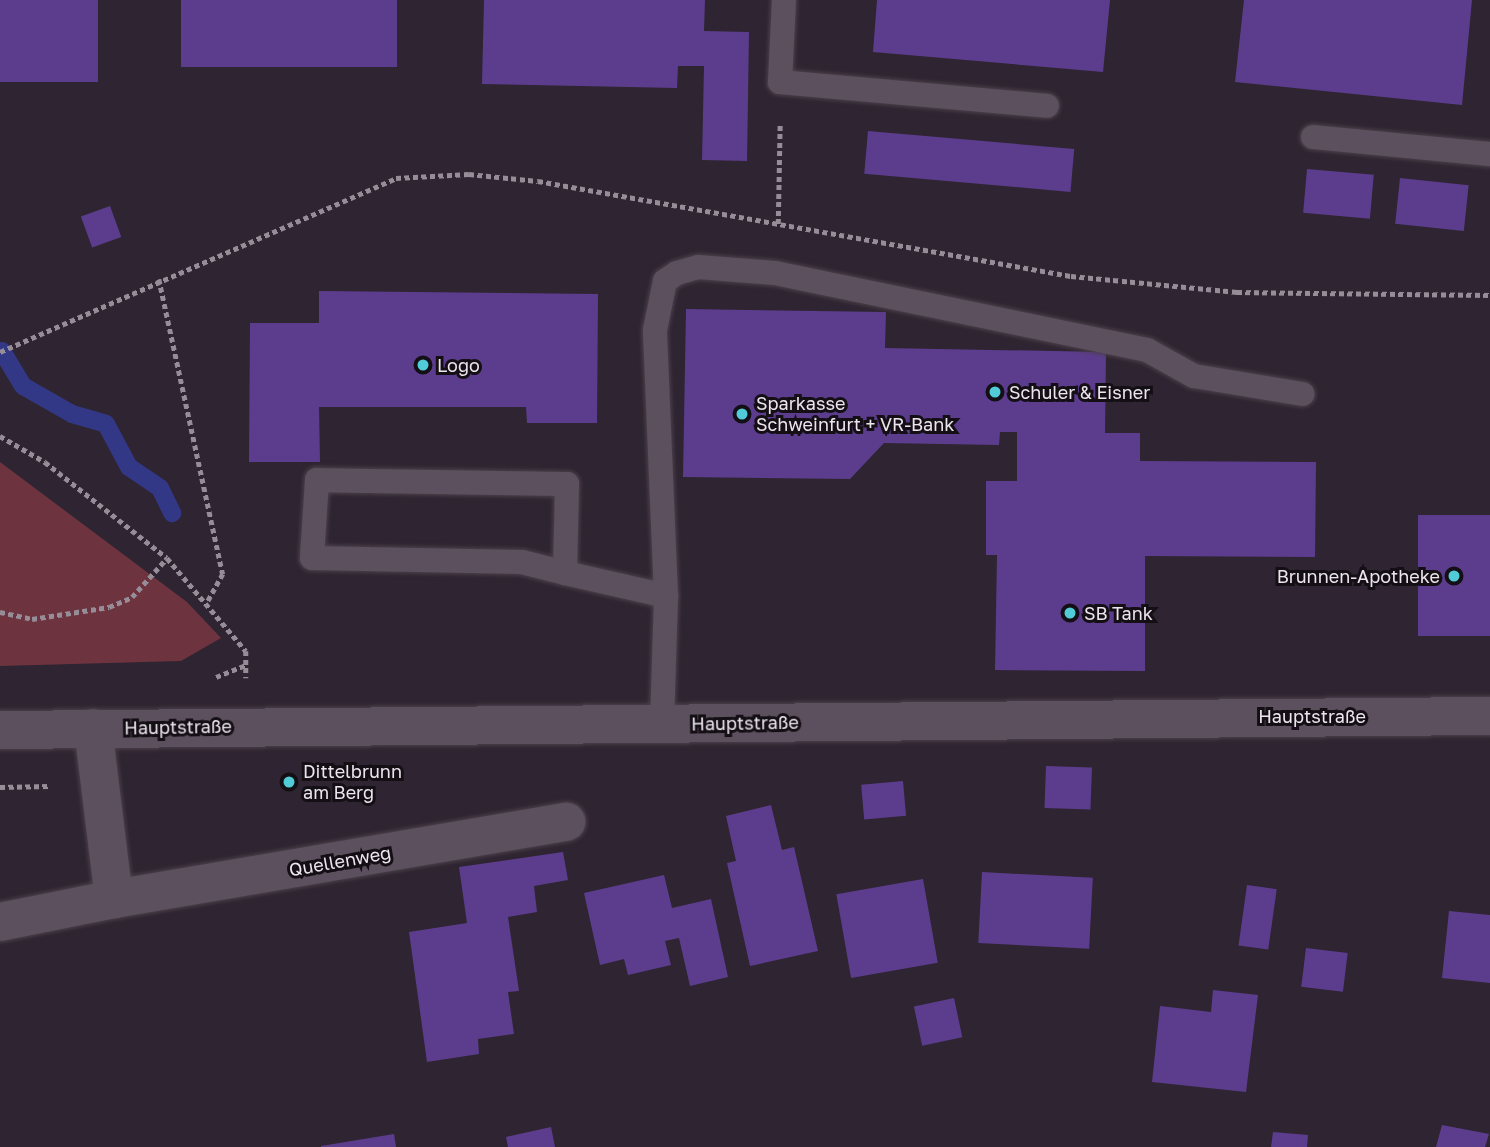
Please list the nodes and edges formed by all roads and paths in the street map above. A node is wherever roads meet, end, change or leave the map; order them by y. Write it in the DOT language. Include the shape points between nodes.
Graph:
graph roads {
  1 [pos="783,0"];
  2 [pos="780,82"];
  3 [pos="1047,106"];
  4 [pos="1313,137"];
  5 [pos="1490,154"];
  6 [pos="778,224"];
  7 [pos="159,279"];
  8 [pos="1303,394"];
  9 [pos="0,436"];
  10 [pos="167,558"];
  11 [pos="565,573"];
  12 [pos="666,596"];
  13 [pos="208,601"];
  14 [pos="0,611"];
  15 [pos="246,665"];
  16 [pos="215,678"];
  17 [pos="1490,716"];
  18 [pos="662,724"];
  19 [pos="245,726"];
  20 [pos="93,728"];
  21 [pos="0,730"];
  22 [pos="566,822"];
  23 [pos="114,899"];
  24 [pos="0,922"];
  1 -- 2 [label="lane"];
  2 -- 3 [label="lane"];
  2 -- 6 [label="path"];
  4 -- 5 [label="lane"];
  7 -- 13 [label="path" via="223,574"];
  8 -- 12 [label="lane" via="1194,376 1147,350 775,274 698,267 677,273 665,281 655,330"];
  9 -- 10 [label="path" via="45,462"];
  10 -- 13 [label="path"];
  10 -- 14 [label="path" via="132,597 109,607 32,619"];
  11 -- 11 [label="lane" via="567,484 317,480 312,558 511,561"];
  11 -- 12 [label="lane"];
  12 -- 18 [label="lane"];
  13 -- 15 [label="path" via="246,651"];
  15 -- 16 [label="path"];
  15 -- 19 [label="path"];
  17 -- 18 [label="street, Hauptstraße"];
  18 -- 19 [label="street, Hauptstraße"];
  19 -- 20 [label="street, Hauptstraße"];
  20 -- 21 [label="street, Hauptstraße"];
  20 -- 23 [label="street"];
  22 -- 23 [label="street, Quellenweg"];
  23 -- 24 [label="street, Quellenweg"];
}
